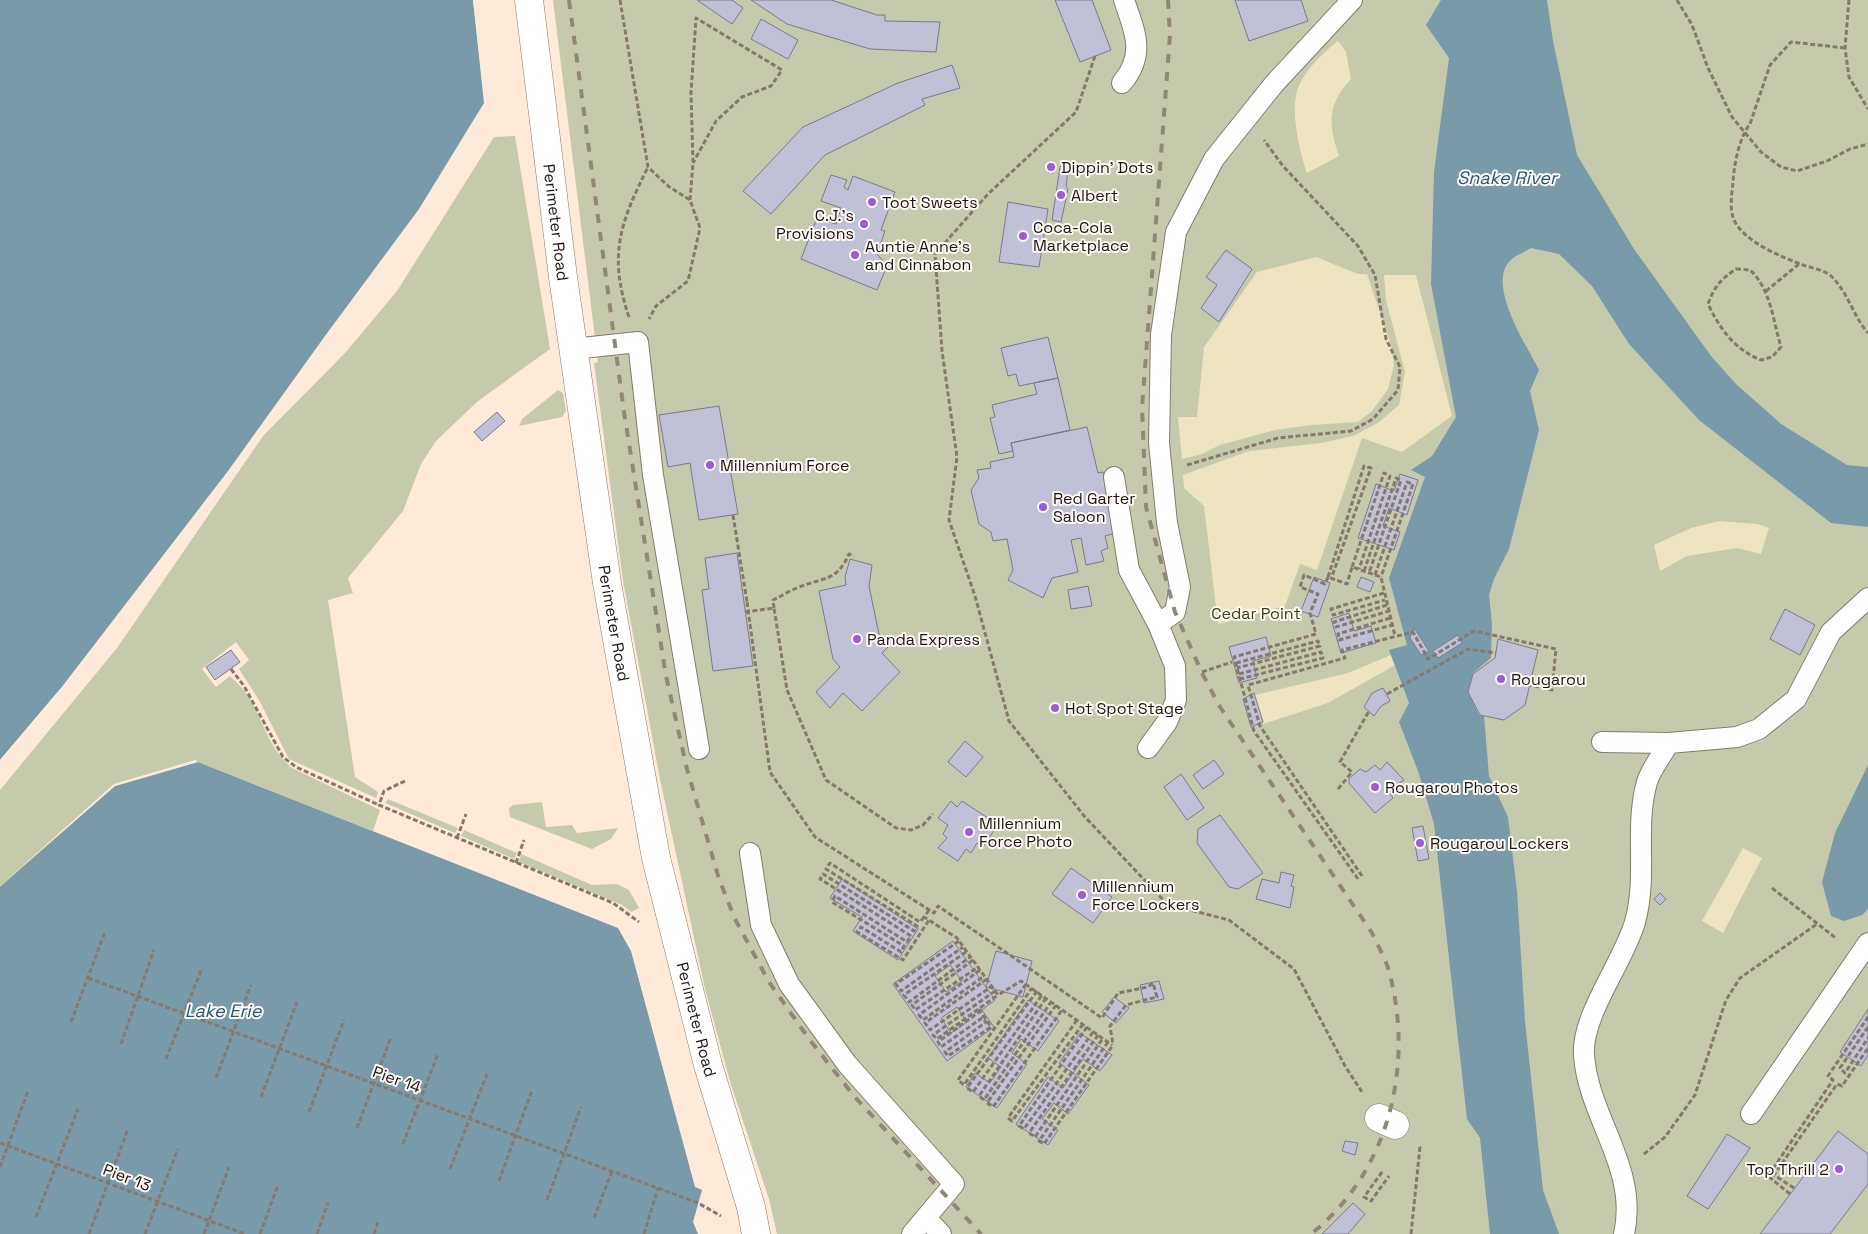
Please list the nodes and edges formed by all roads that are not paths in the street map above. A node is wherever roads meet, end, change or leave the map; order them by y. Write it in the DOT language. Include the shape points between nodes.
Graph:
graph roads {
  1 [pos="529,0"];
  2 [pos="1124,0"];
  3 [pos="1352,0"];
  4 [pos="1122,83"];
  5 [pos="573,349"];
  6 [pos="1114,477"];
  7 [pos="1868,598"];
  8 [pos="1158,624"];
  9 [pos="1602,742"];
  10 [pos="1669,743"];
  11 [pos="1148,748"];
  12 [pos="699,749"];
  13 [pos="750,853"];
  14 [pos="1864,950"];
  15 [pos="1751,1114"];
  16 [pos="926,1218"];
  17 [pos="756,1234"];
  18 [pos="912,1234"];
  19 [pos="941,1234"];
  20 [pos="1624,1234"];
  1 -- 5 [label="street, Perimeter Road"];
  2 -- 4 [label="lane" via="1137,50 1133,69"];
  3 -- 8 [label="lane" via="1274,84 1214,159 1176,232 1161,335 1159,443 1167,523 1180,587 1175,612"];
  5 -- 12 [label="lane" via="638,342 653,475"];
  5 -- 17 [label="street, Perimeter Road" via="607,583 656,858 708,1065 751,1207"];
  6 -- 8 [label="lane" via="1129,570"];
  7 -- 10 [label="lane" via="1830,632 1796,700 1759,729 1737,737"];
  8 -- 11 [label="lane" via="1175,666 1176,700 1167,722"];
  9 -- 10 [label="lane"];
  10 -- 20 [label="lane" via="1647,780 1640,818 1643,876 1635,922 1587,1026 1583,1054 1591,1089 1623,1173"];
  13 -- 16 [label="lane" via="761,925 789,984 847,1064 954,1184"];
  14 -- 15 [label="lane"];
  16 -- 18 [label="lane"];
  16 -- 19 [label="lane"];
}
